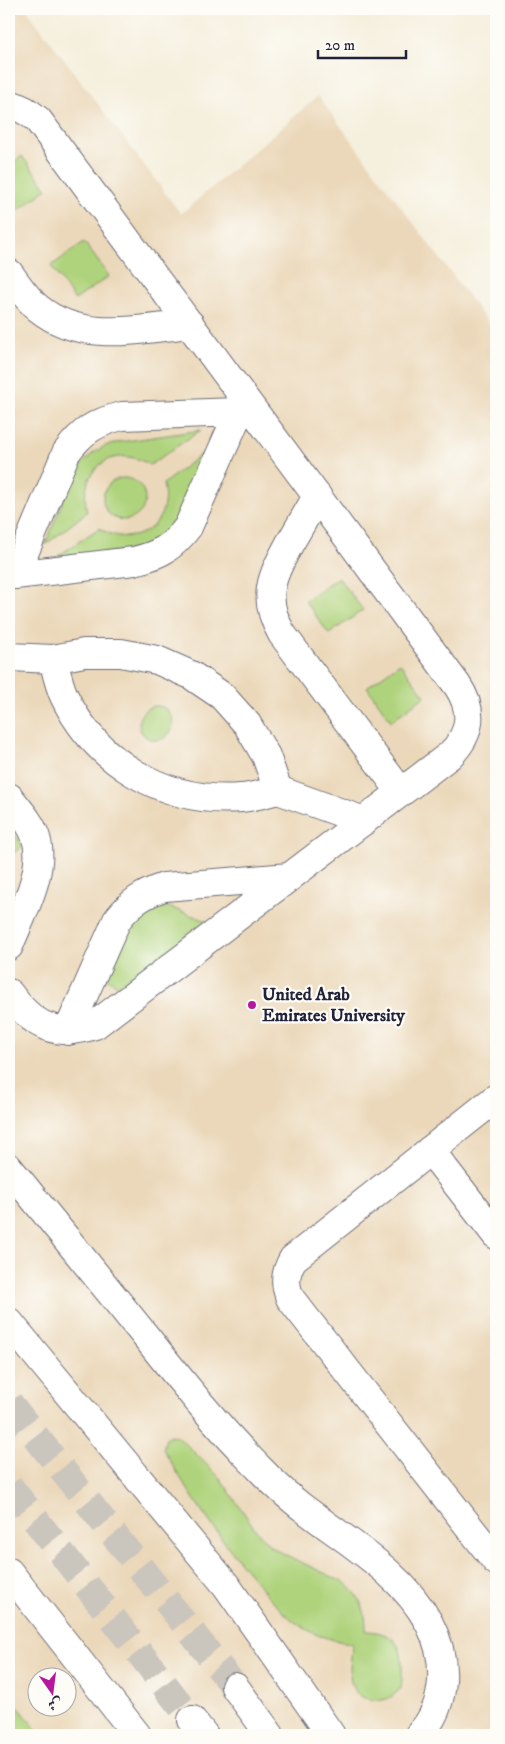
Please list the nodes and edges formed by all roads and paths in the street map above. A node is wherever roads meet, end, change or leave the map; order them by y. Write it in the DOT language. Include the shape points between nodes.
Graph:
graph roads {
  1 [pos="9,104"];
  2 [pos="9,273"];
  3 [pos="190,324"];
  4 [pos="244,408"];
  5 [pos="317,496"];
  6 [pos="12,578"];
  7 [pos="9,657"];
  8 [pos="53,659"];
  9 [pos="278,790"];
  10 [pos="401,792"];
  11 [pos="9,797"];
  12 [pos="364,821"];
  13 [pos="290,877"];
  14 [pos="9,946"];
  15 [pos="9,993"];
  16 [pos="68,1031"];
  17 [pos="496,1098"];
  18 [pos="430,1150"];
  19 [pos="9,1168"];
  20 [pos="496,1235"];
  21 [pos="9,1322"];
  22 [pos="496,1560"];
  23 [pos="9,1572"];
  24 [pos="235,1688"];
  25 [pos="137,1735"];
  26 [pos="270,1735"];
  27 [pos="331,1735"];
  28 [pos="419,1735"];
  1 -- 3 [label="lane" via="29,112 38,120"];
  2 -- 3 [label="lane" via="38,308 60,322 85,330 120,331"];
  3 -- 4 [label="lane"];
  4 -- 5 [label="lane"];
  4 -- 6 [label="lane" via="188,527 165,551 134,561"];
  4 -- 6 [label="lane" via="122,416 90,428 66,453"];
  5 -- 10 [label="lane" via="274,572 270,604 274,619"];
  5 -- 10 [label="lane" via="457,685 468,708 466,734 459,745"];
  7 -- 8 [label="lane"];
  8 -- 9 [label="lane" via="84,653 121,653 157,660 191,675 222,696 247,724 266,756"];
  8 -- 9 [label="lane" via="64,695 82,726 106,754 136,776 169,790 205,798 242,798"];
  9 -- 12 [label="lane"];
  10 -- 12 [label="lane"];
  11 -- 14 [label="lane" via="35,835 39,859 34,884"];
  12 -- 13 [label="lane"];
  13 -- 16 [label="lane" via="107,1018 95,1025"];
  13 -- 16 [label="lane" via="164,887 137,899 117,920"];
  15 -- 16 [label="lane" via="30,1018 55,1030"];
  17 -- 18 [label="lane"];
  18 -- 20 [label="lane"];
  18 -- 22 [label="lane" via="293,1259 285,1278 286,1288 290,1298"];
  19 -- 28 [label="lane" via="210,1415 252,1461 312,1515 369,1557 408,1593 428,1620 442,1656 443,1676 434,1714"];
  21 -- 27 [label="lane" via="226,1585"];
  23 -- 25 [label="lane"];
  24 -- 26 [label="lane"];
}
